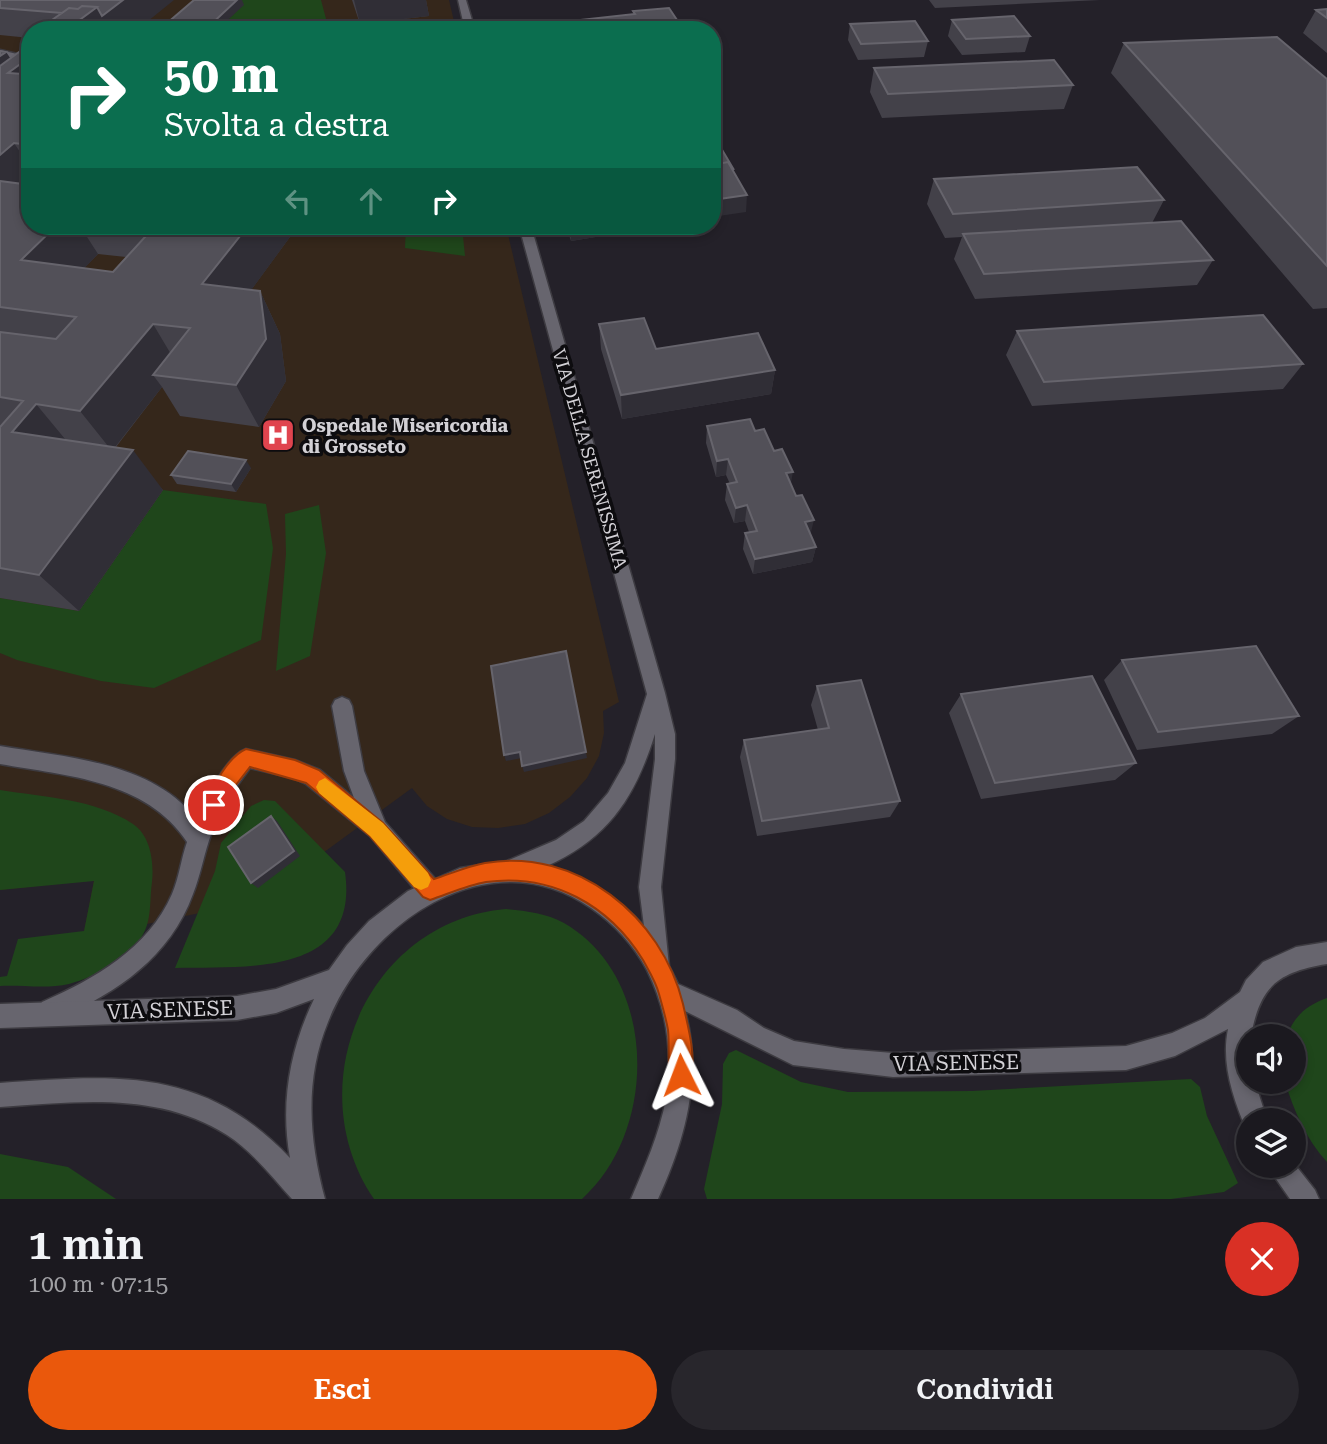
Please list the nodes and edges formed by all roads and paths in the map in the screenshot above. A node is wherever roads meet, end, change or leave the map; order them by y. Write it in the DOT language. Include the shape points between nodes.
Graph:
graph roads {
  1 [pos="462,0"];
  2 [pos="468,21"];
  3 [pos="0,53"];
  4 [pos="21,58"];
  5 [pos="528,235"];
  6 [pos="656,693"];
  7 [pos="342,706"];
  8 [pos="0,755"];
  9 [pos="377,829"];
  10 [pos="198,840"];
  11 [pos="510,871"];
  12 [pos="430,890"];
  13 [pos="1327,953"];
  14 [pos="336,979"];
  15 [pos="665,981"];
  16 [pos="1245,1002"];
  17 [pos="0,1016"];
  18 [pos="36,1017"];
  19 [pos="0,1096"];
  20 [pos="1249,1108"];
  21 [pos="1289,1178"];
  22 [pos="311,1199"];
  23 [pos="644,1199"];
  24 [pos="1306,1199"];
  1 -- 2 [label="main road"];
  3 -- 4 [label="main road"];
  5 -- 6 [label="main road, VIA DELLA SERENISSIMA"];
  6 -- 11 [label="main road, VIA DELLA SERENISSIMA" via="638,756 611,805 590,829"];
  6 -- 15 [label="main road, VIA DELLA SERENISSIMA" via="665,759 650,887"];
  7 -- 9 [label="main road" via="354,771"];
  8 -- 10 [label="main road" via="132,784 164,802"];
  9 -- 10 [label="main road" via="313,776 246,758 223,788"];
  9 -- 12 [label="main road"];
  10 -- 18 [label="main road" via="183,893 164,928 116,978"];
  11 -- 12 [label="main road" via="484,873"];
  11 -- 15 [label="main road" via="547,875 582,887 612,907 639,935"];
  12 -- 14 [label="main road" via="379,926"];
  13 -- 16 [label="main road, VIA SENESE" via="1282,962 1260,978"];
  14 -- 18 [label="main road, VIA SENESE" via="276,1001 237,1008"];
  14 -- 22 [label="main road" via="309,1038 297,1104 303,1171"];
  15 -- 16 [label="main road, VIA SENESE" via="756,1036 793,1052 893,1065 1126,1058 1175,1045 1213,1026"];
  15 -- 23 [label="main road" via="679,1031 681,1075 675,1120 661,1166"];
  16 -- 20 [label="main road, VIA SENESE" via="1238,1031 1239,1067"];
  17 -- 18 [label="main road, VIA SENESE"];
  19 -- 22 [label="main road" via="123,1090 184,1102 236,1126"];
  21 -- 24 [label="main road"];
}
